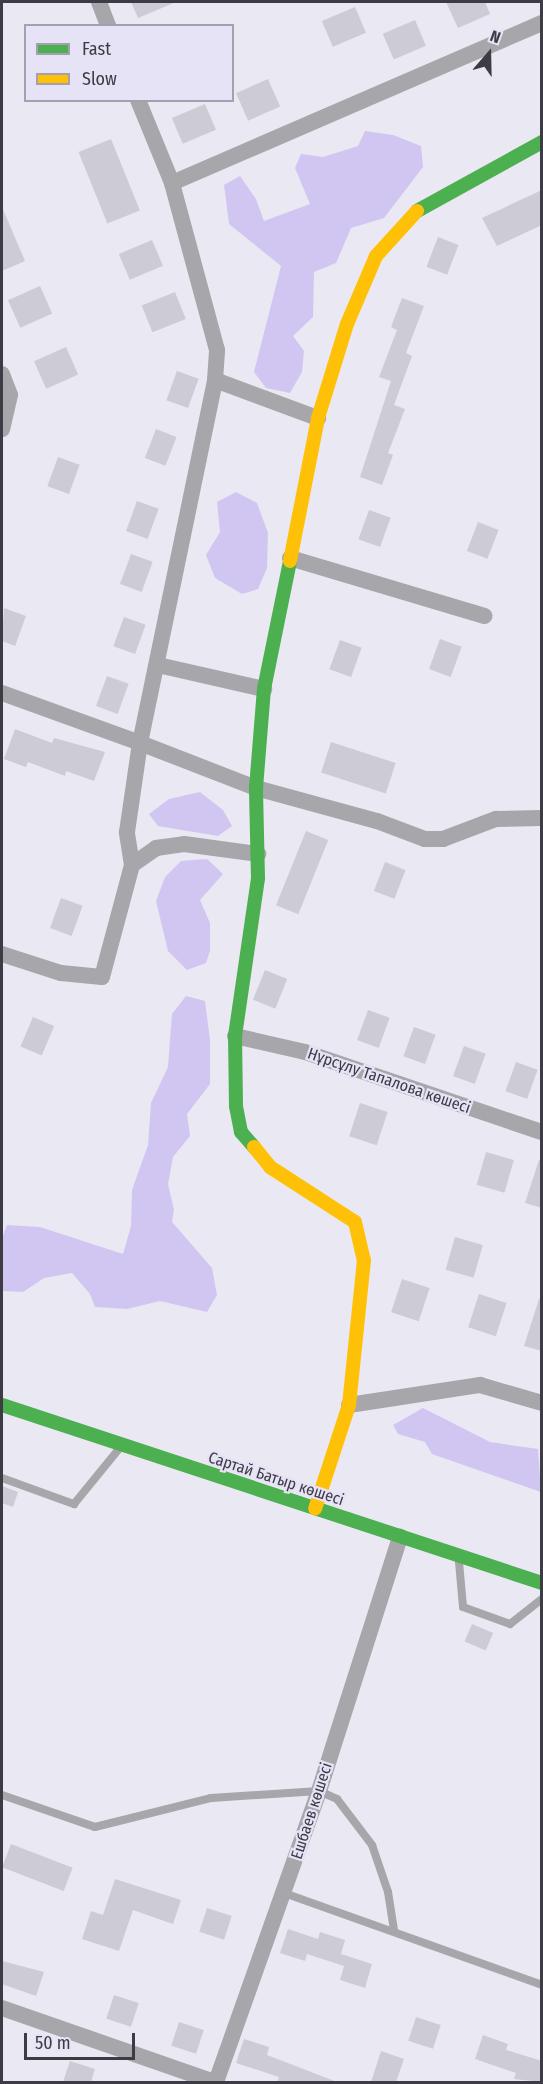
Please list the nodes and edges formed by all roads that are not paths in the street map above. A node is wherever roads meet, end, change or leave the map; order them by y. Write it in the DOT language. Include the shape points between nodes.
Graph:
graph roads {
  1 [pos="99,2"];
  2 [pos="542,22"];
  3 [pos="107,24"];
  4 [pos="139,102"];
  5 [pos="542,142"];
  6 [pos="172,183"];
  7 [pos="2,374"];
  8 [pos="214,381"];
  9 [pos="318,418"];
  10 [pos="2,429"];
  11 [pos="290,558"];
  12 [pos="485,616"];
  13 [pos="158,665"];
  14 [pos="264,689"];
  15 [pos="2,693"];
  16 [pos="140,742"];
  17 [pos="256,788"];
  18 [pos="542,818"];
  19 [pos="258,854"];
  20 [pos="132,865"];
  21 [pos="2,954"];
  22 [pos="235,1036"];
  23 [pos="542,1132"];
  24 [pos="542,1403"];
  25 [pos="2,1405"];
  26 [pos="349,1405"];
  27 [pos="122,1446"];
  28 [pos="2,1478"];
  29 [pos="315,1509"];
  30 [pos="400,1537"];
  31 [pos="458,1556"];
  32 [pos="542,1583"];
  33 [pos="542,1599"];
  34 [pos="319,1791"];
  35 [pos="2,1795"];
  36 [pos="285,1893"];
  37 [pos="394,1930"];
  38 [pos="542,1985"];
  39 [pos="2,2008"];
  40 [pos="215,2082"];
  1 -- 3 [label="street"];
  2 -- 6 [label="street"];
  4 -- 6 [label="street"];
  5 -- 9 [label="main road" via="410,215 392,234 376,256 347,324"];
  6 -- 8 [label="street" via="218,350"];
  7 -- 10 [label="street" via="10,395"];
  8 -- 9 [label="street"];
  8 -- 13 [label="street"];
  9 -- 11 [label="main road"];
  11 -- 12 [label="street"];
  11 -- 14 [label="main road"];
  13 -- 14 [label="street"];
  13 -- 16 [label="street"];
  14 -- 17 [label="main road"];
  15 -- 16 [label="street"];
  16 -- 17 [label="street"];
  16 -- 20 [label="street" via="127,832"];
  17 -- 18 [label="street" via="377,821 425,839 443,839 496,819"];
  17 -- 19 [label="main road"];
  19 -- 20 [label="street" via="184,844 156,848"];
  19 -- 22 [label="main road"];
  20 -- 21 [label="street" via="102,977 61,973"];
  22 -- 23 [label="street, Нұрсұлу Тапалова көшесі" via="305,1052"];
  22 -- 26 [label="main road" via="236,1106 241,1132 270,1167 346,1213 358,1228 364,1287"];
  24 -- 26 [label="street" via="480,1385"];
  25 -- 27 [label="main road, Сартай Батыр көшесі"];
  26 -- 29 [label="main road"];
  27 -- 28 [label="lane" via="74,1504"];
  27 -- 29 [label="main road, Сартай Батыр көшесі"];
  29 -- 30 [label="main road, Сартай Батыр көшесі"];
  30 -- 31 [label="main road, Сартай Батыр көшесі"];
  30 -- 34 [label="street, Ешбаев көшесі"];
  31 -- 32 [label="main road, Сартай Батыр көшесі"];
  31 -- 33 [label="lane" via="463,1608 510,1624"];
  34 -- 35 [label="lane" via="211,1798 95,1827"];
  34 -- 36 [label="street, Ешбаев көшесі"];
  34 -- 37 [label="lane" via="337,1799 372,1845 388,1892"];
  36 -- 37 [label="lane"];
  36 -- 40 [label="street, Ешбаев көшесі"];
  37 -- 38 [label="lane"];
  39 -- 40 [label="street"];
}
